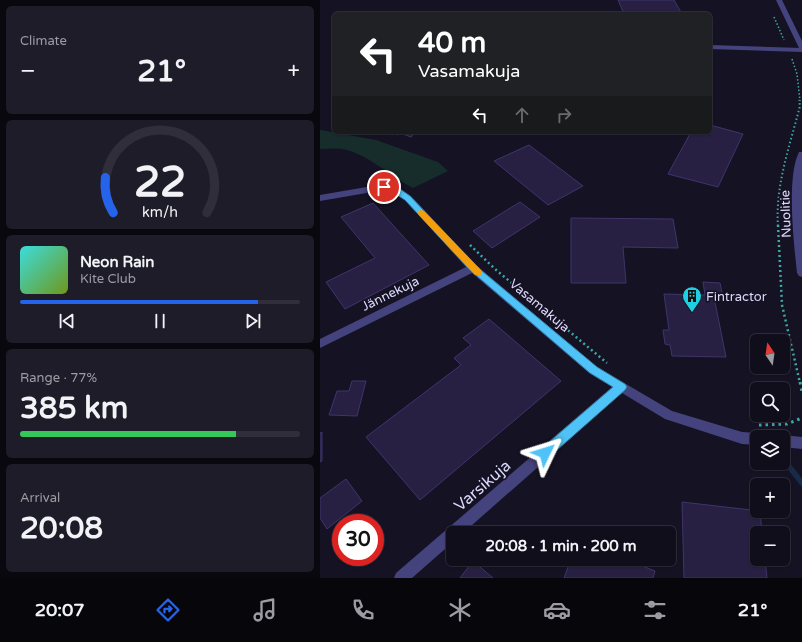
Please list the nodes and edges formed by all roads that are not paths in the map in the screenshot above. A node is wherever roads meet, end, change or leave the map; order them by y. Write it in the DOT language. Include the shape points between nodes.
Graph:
graph roads {
  1 [pos="779,0"];
  2 [pos="712,47"];
  3 [pos="802,49"];
  4 [pos="802,154"];
  5 [pos="320,198"];
  6 [pos="473,268"];
  7 [pos="802,273"];
  8 [pos="320,344"];
  9 [pos="621,387"];
  10 [pos="750,439"];
  11 [pos="790,442"];
  12 [pos="802,443"];
  13 [pos="400,578"];
  1 -- 3 [label="street"];
  2 -- 3 [label="lane"];
  4 -- 7 [label="street, Nuolitie" via="797,175 796,220"];
  5 -- 6 [label="street, Vasamakuja" via="384,187 397,191 408,198"];
  6 -- 8 [label="street, Jännekuja"];
  6 -- 9 [label="street, Vasamakuja" via="593,370"];
  9 -- 10 [label="street, Vasamakuja" via="669,416"];
  9 -- 13 [label="street, Varsikuja"];
  11 -- 12 [label="street"];
}
